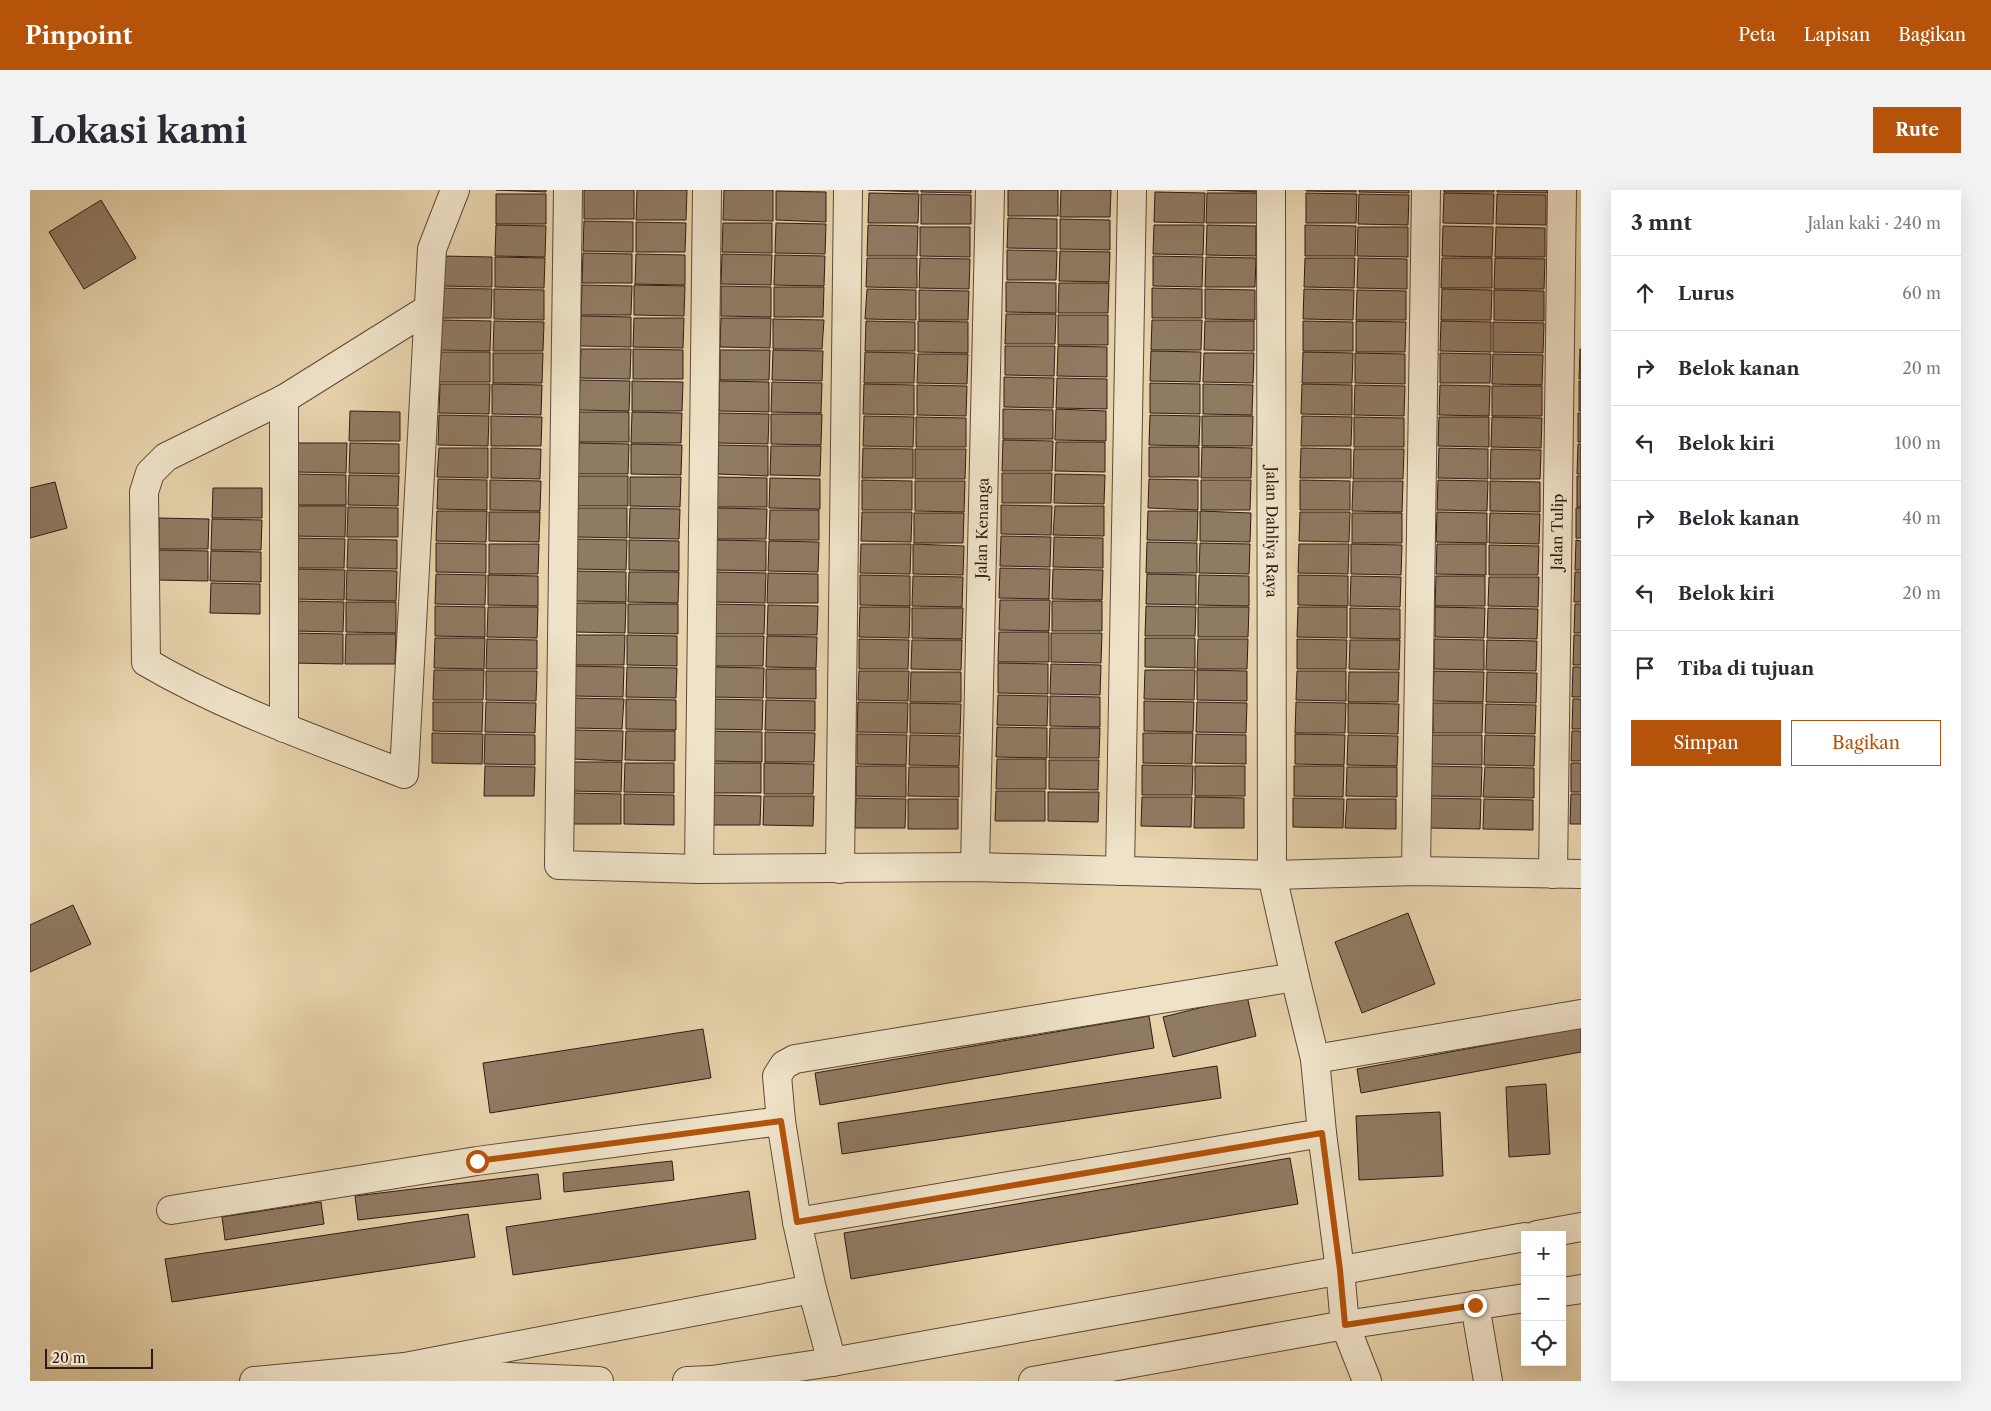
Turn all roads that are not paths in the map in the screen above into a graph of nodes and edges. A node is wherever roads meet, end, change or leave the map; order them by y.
1 (455, 190) edge
2 (568, 190) edge
3 (707, 190) edge
4 (848, 190) edge
5 (990, 190) edge
6 (1132, 190) edge
7 (1271, 190) edge
8 (1426, 190) edge
9 (1562, 190) edge
10 (428, 309) junction
11 (284, 399) junction
12 (284, 728) junction
13 (975, 867) junction
14 (699, 869) junction
15 (840, 869) junction
16 (1120, 871) junction
17 (1416, 871) junction
18 (1553, 874) junction
19 (1581, 874) edge
20 (1272, 875) junction
21 (1295, 977) junction
22 (1581, 1014) edge
23 (1315, 1059) junction
24 (781, 1121) junction
25 (1322, 1133) junction
26 (171, 1210) dead end
27 (797, 1222) junction
28 (1581, 1227) edge
29 (1559, 1231) edge
30 (1521, 1238) edge
31 (1340, 1270) junction
32 (812, 1289) junction
33 (1581, 1289) edge
34 (1566, 1291) edge
35 (1521, 1299) edge
36 (1475, 1305) junction
37 (1345, 1325) junction
38 (832, 1362) junction
39 (403, 1374) edge
40 (254, 1381) edge
41 (599, 1381) edge
42 (704, 1381) edge
43 (1033, 1381) edge
44 (1367, 1381) edge
45 (1488, 1381) edge

1 - 10 street
2 - 14 street
3 - 14 street
4 - 15 street
5 - 13 street, Jalan Kenanga
6 - 16 street
7 - 20 street, Jalan Dahliya Raya
8 - 17 street
9 - 18 street, Jalan Tulip
10 - 11 street
10 - 12 street
11 - 12 street
11 - 12 street
13 - 15 street
13 - 16 street
14 - 15 street
16 - 20 street
17 - 18 street
17 - 20 street
18 - 19 street
20 - 21 street, Jalan Dahliya Raya
21 - 23 street, Jalan Dahliya Raya
21 - 24 street
22 - 23 street
23 - 25 street, Jalan Dahliya Raya
24 - 26 street
24 - 27 street
25 - 27 street
25 - 31 street, Jalan Dahliya Raya
27 - 32 street
28 - 29 street
30 - 31 street
31 - 37 street, Jalan Dahliya Raya
31 - 38 street
32 - 38 street
32 - 39 street
33 - 34 street
35 - 36 street
36 - 37 street
36 - 45 street
37 - 43 street
37 - 44 street, Jalan Dahliya Raya
38 - 42 street
39 - 40 street
39 - 41 street

